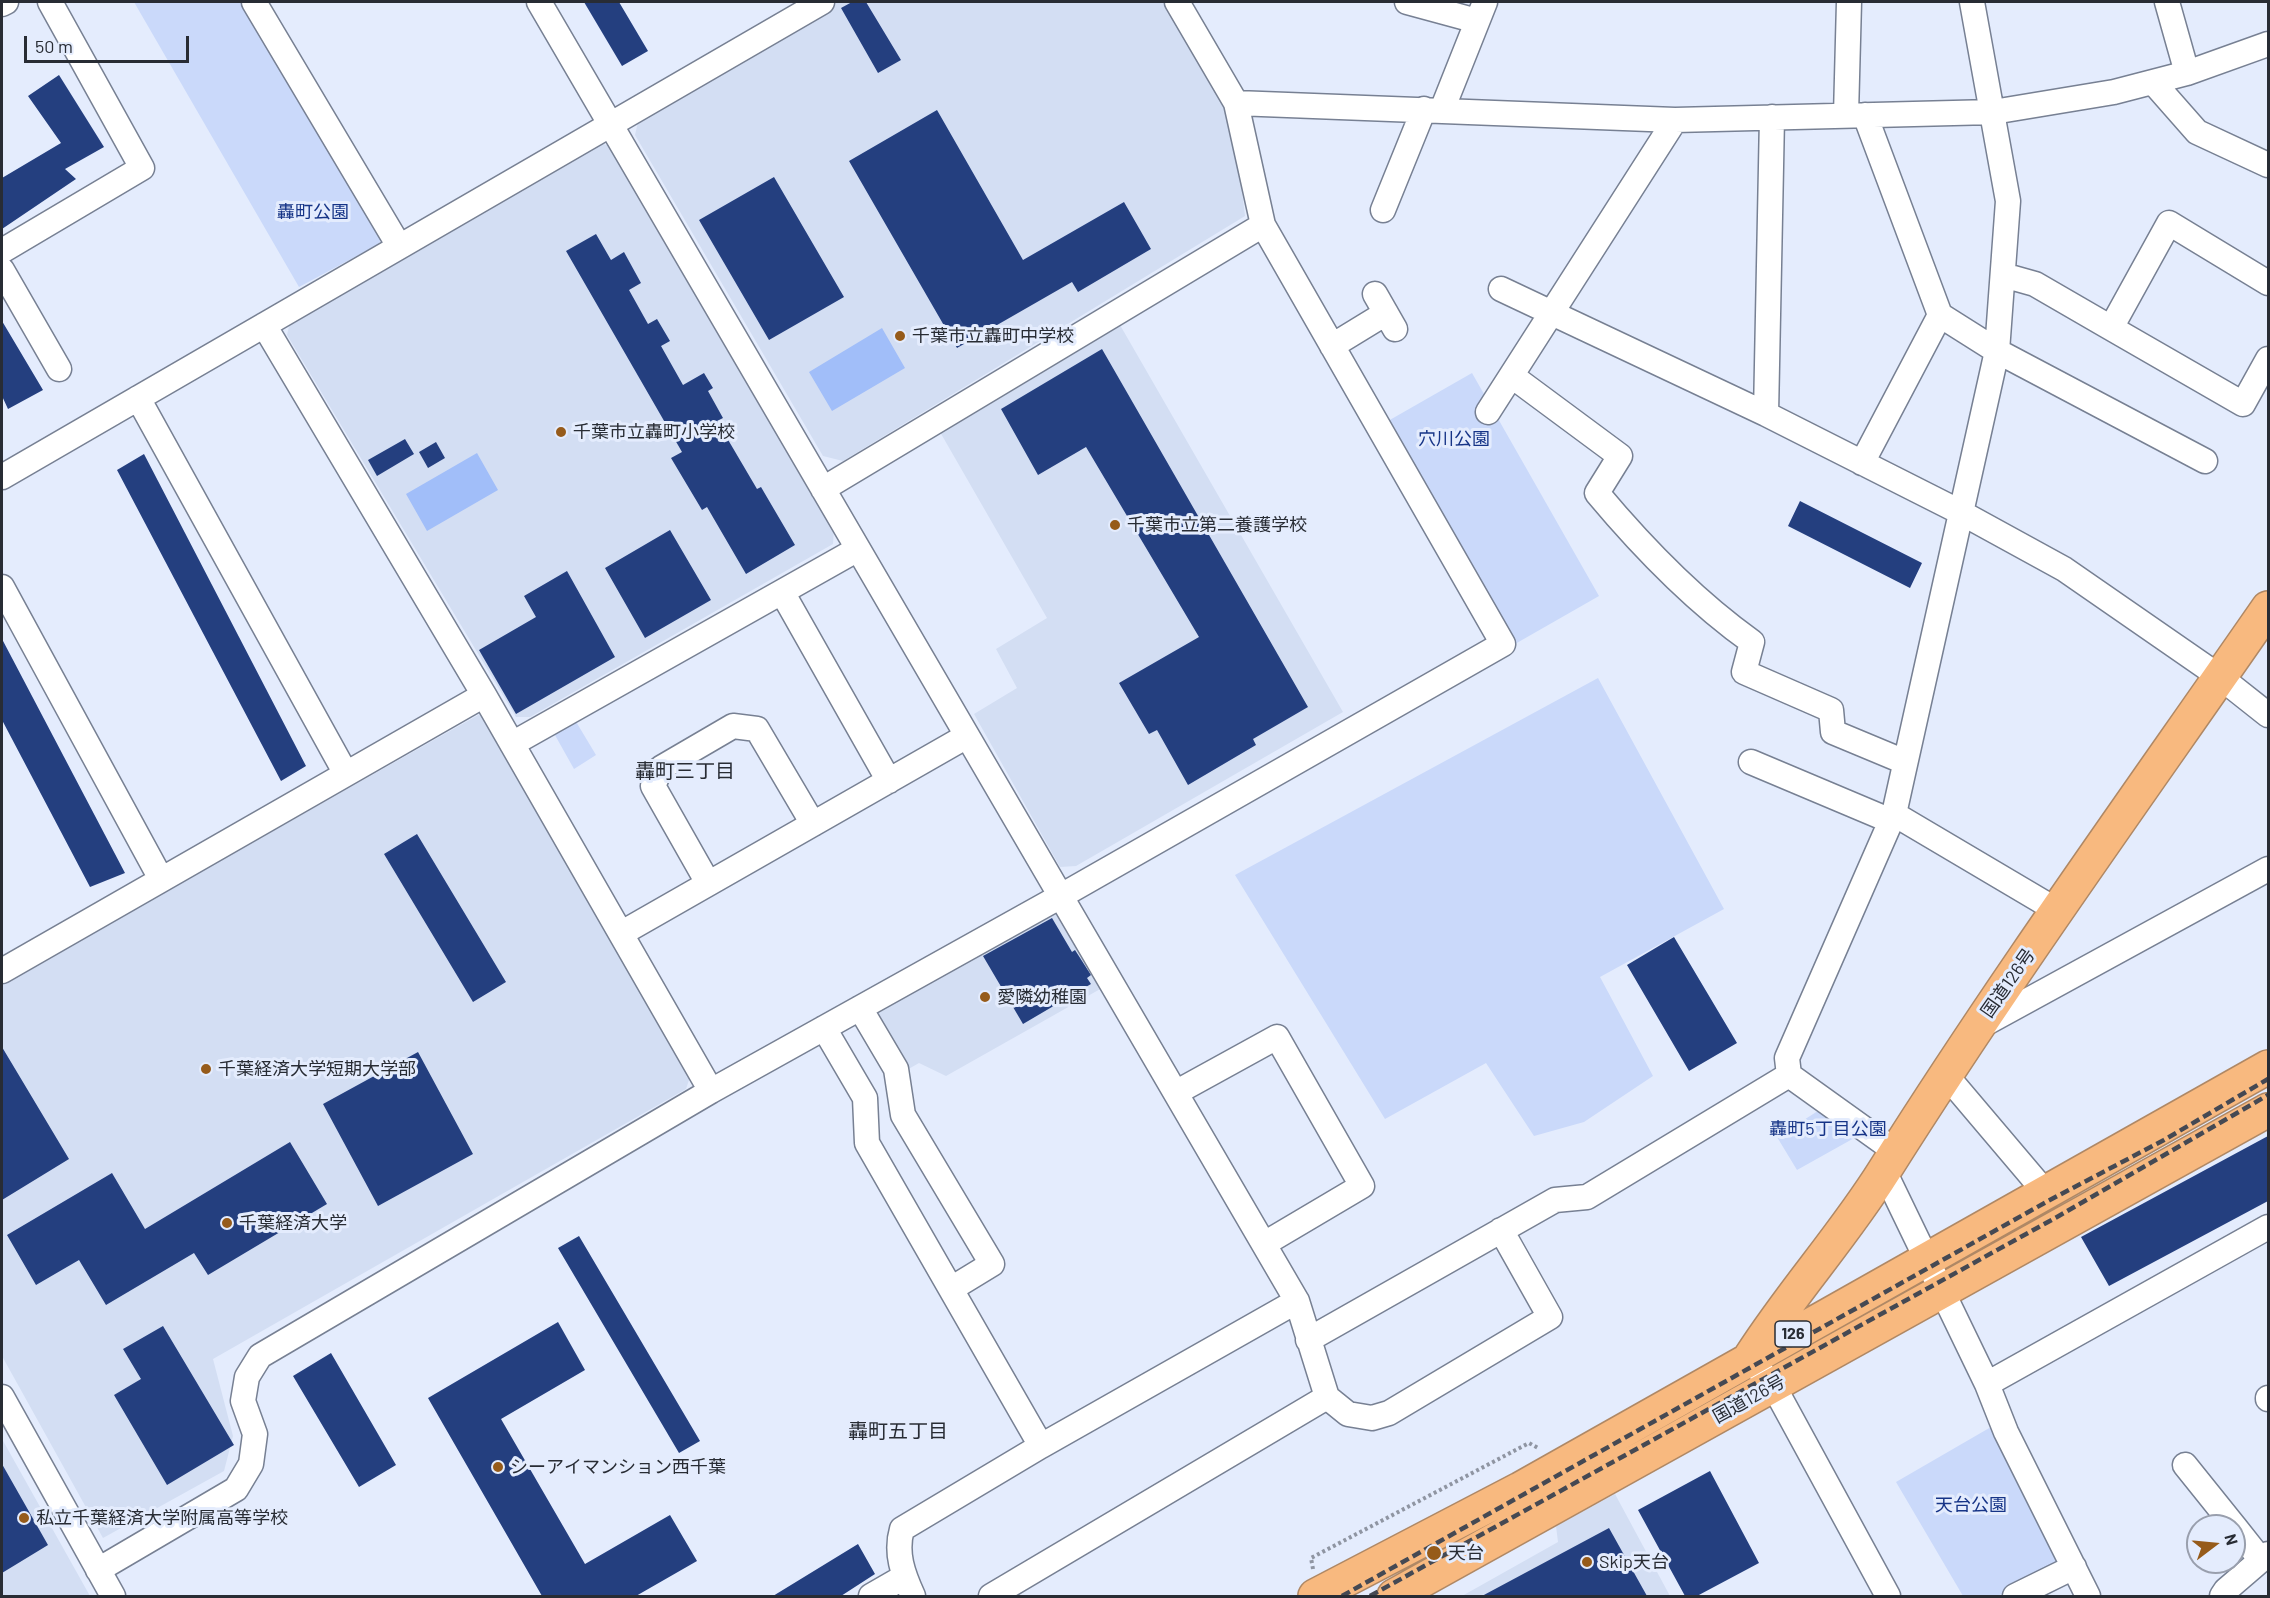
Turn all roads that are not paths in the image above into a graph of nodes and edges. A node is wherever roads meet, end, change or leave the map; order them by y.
1 (6, 2) edge
2 (50, 2) edge
3 (254, 2) edge
4 (539, 2) edge
5 (822, 2) edge
6 (1177, 2) edge
7 (1407, 2) edge
8 (1850, 2) edge
9 (1972, 2) edge
10 (2167, 2) edge
11 (2, 4) edge
12 (1481, 11) edge
13 (2268, 44) edge
14 (2187, 73) junction
15 (2153, 82) junction
16 (1236, 104) junction
17 (1433, 109) junction
18 (1993, 112) junction
19 (1855, 115) junction
20 (1772, 117) junction
21 (1675, 120) junction
22 (611, 124) junction
23 (2268, 165) edge
24 (1383, 210) dead end
25 (1263, 225) junction
26 (399, 246) junction
27 (2, 251) edge
28 (2, 270) edge
29 (2003, 275) junction
30 (2268, 283) edge
31 (1501, 289) dead end
32 (1385, 312) dead end
33 (1552, 312) junction
34 (1940, 315) junction
35 (264, 325) junction
36 (2111, 328) junction
37 (1332, 346) junction
38 (1997, 351) junction
39 (2268, 359) edge
40 (59, 369) dead end
41 (1512, 376) junction
42 (138, 398) junction
43 (1488, 412) dead end
44 (1766, 414) junction
45 (2205, 460) dead end
46 (1862, 463) junction
47 (2, 477) edge
48 (823, 489) junction
49 (1960, 512) junction
50 (858, 549) junction
51 (2, 587) edge
52 (782, 592) junction
53 (2268, 608) edge
54 (2220, 677) junction
55 (484, 695) junction
56 (2268, 715) edge
57 (967, 736) junction
58 (512, 744) junction
59 (1751, 762) dead end
60 (1905, 762) junction
61 (346, 774) junction
62 (889, 781) junction
63 (1892, 817) junction
64 (813, 824) junction
65 (2268, 869) edge
66 (161, 879) junction
67 (708, 883) junction
68 (1061, 896) junction
69 (2058, 911) junction
70 (622, 933) junction
71 (2, 971) edge
72 (860, 1008) junction
73 (824, 1028) junction
74 (1977, 1029) junction
75 (2268, 1067) edge
76 (1945, 1074) junction
77 (1789, 1075) junction
78 (711, 1090) junction
79 (1177, 1092) junction
80 (2268, 1110) edge
81 (1889, 1161) junction
82 (2044, 1192) junction
83 (2268, 1227) edge
84 (1501, 1230) junction
85 (1264, 1245) junction
86 (1928, 1261) junction
87 (951, 1289) junction
88 (1942, 1291) junction
89 (1297, 1301) junction
90 (1308, 1340) junction
91 (1749, 1359) junction
92 (1987, 1384) junction
93 (1773, 1385) junction
94 (2, 1397) edge
95 (1327, 1397) junction
96 (1701, 1425) junction
97 (1041, 1446) junction
98 (2185, 1465) dead end
99 (2224, 1514) edge
100 (2246, 1538) edge
101 (2265, 1557) edge
102 (2074, 1567) junction
103 (98, 1570) junction
104 (908, 1587) edge
105 (113, 1596) edge
106 (871, 1596) edge
107 (991, 1596) edge
108 (1315, 1596) edge
109 (1394, 1596) edge
110 (1888, 1596) edge
111 (2015, 1596) edge
112 (2088, 1596) edge
113 (2222, 1596) edge

1 - 11 street
2 - 27 street
3 - 26 street
4 - 22 street
5 - 22 street
6 - 16 street
7 - 12 street
8 - 19 street
9 - 18 street
10 - 14 street
12 - 17 street
13 - 14 street
14 - 15 street
15 - 18 street
15 - 23 street
16 - 17 street
16 - 25 street
17 - 21 street
17 - 24 street
18 - 19 street
18 - 29 street
19 - 20 street
19 - 34 street
20 - 21 street
20 - 44 street
21 - 33 street
22 - 26 street
22 - 48 street
25 - 37 street
25 - 48 street
26 - 35 street
28 - 40 street
29 - 36 street
29 - 38 street
30 - 36 street
31 - 33 street
32 - 37 street
33 - 41 street
33 - 44 street
34 - 38 street
34 - 46 street
35 - 42 street
35 - 55 street
36 - 39 street
37 - 68 street
38 - 45 street
38 - 49 street
41 - 43 street
41 - 60 street
42 - 47 street
42 - 61 street
44 - 46 street
46 - 49 street
48 - 50 street
49 - 54 street
49 - 60 street
50 - 52 street
50 - 57 street
51 - 66 street
52 - 58 street
52 - 62 street
53 - 54 highway, 国道126号 / 126
54 - 56 street
54 - 69 highway, 国道126号 / 126
55 - 58 street
55 - 61 street
57 - 62 street
57 - 68 street
58 - 70 street
59 - 63 street
60 - 63 street
61 - 66 street
62 - 64 street
63 - 69 street
63 - 77 street
64 - 67 street
64 - 67 street
65 - 74 street
66 - 71 street
67 - 70 street
68 - 72 street
68 - 79 street
69 - 74 highway, 国道126号 / 126
70 - 78 street
72 - 73 street
72 - 87 street
73 - 78 street
73 - 87 street
74 - 76 highway, 国道126号 / 126
75 - 82 highway, 国道126号 / 126
76 - 81 highway, 国道126号 / 126
76 - 82 street
77 - 81 street
77 - 84 street
78 - 103 street
79 - 85 street
79 - 85 street
80 - 88 highway, 国道126号 / 126
81 - 86 street
81 - 91 highway, 国道126号 / 126
82 - 86 highway, 国道126号 / 126
83 - 92 street
84 - 90 street
84 - 95 street
85 - 89 street
86 - 88 street
86 - 91 highway, 国道126号 / 126
87 - 97 street
88 - 92 street
88 - 93 highway, 国道126号 / 126
89 - 90 street
89 - 97 street
90 - 95 street
91 - 93 street
91 - 96 highway, 国道126号 / 126
91 - 108 highway, 国道126号 / 126
92 - 102 street
93 - 96 highway, 国道126号 / 126
93 - 110 street
94 - 103 street
95 - 107 street
96 - 109 highway, 国道126号 / 126
97 - 104 street
98 - 99 street
100 - 101 street
101 - 113 street
102 - 111 street
102 - 112 street
103 - 105 street
104 - 106 street

